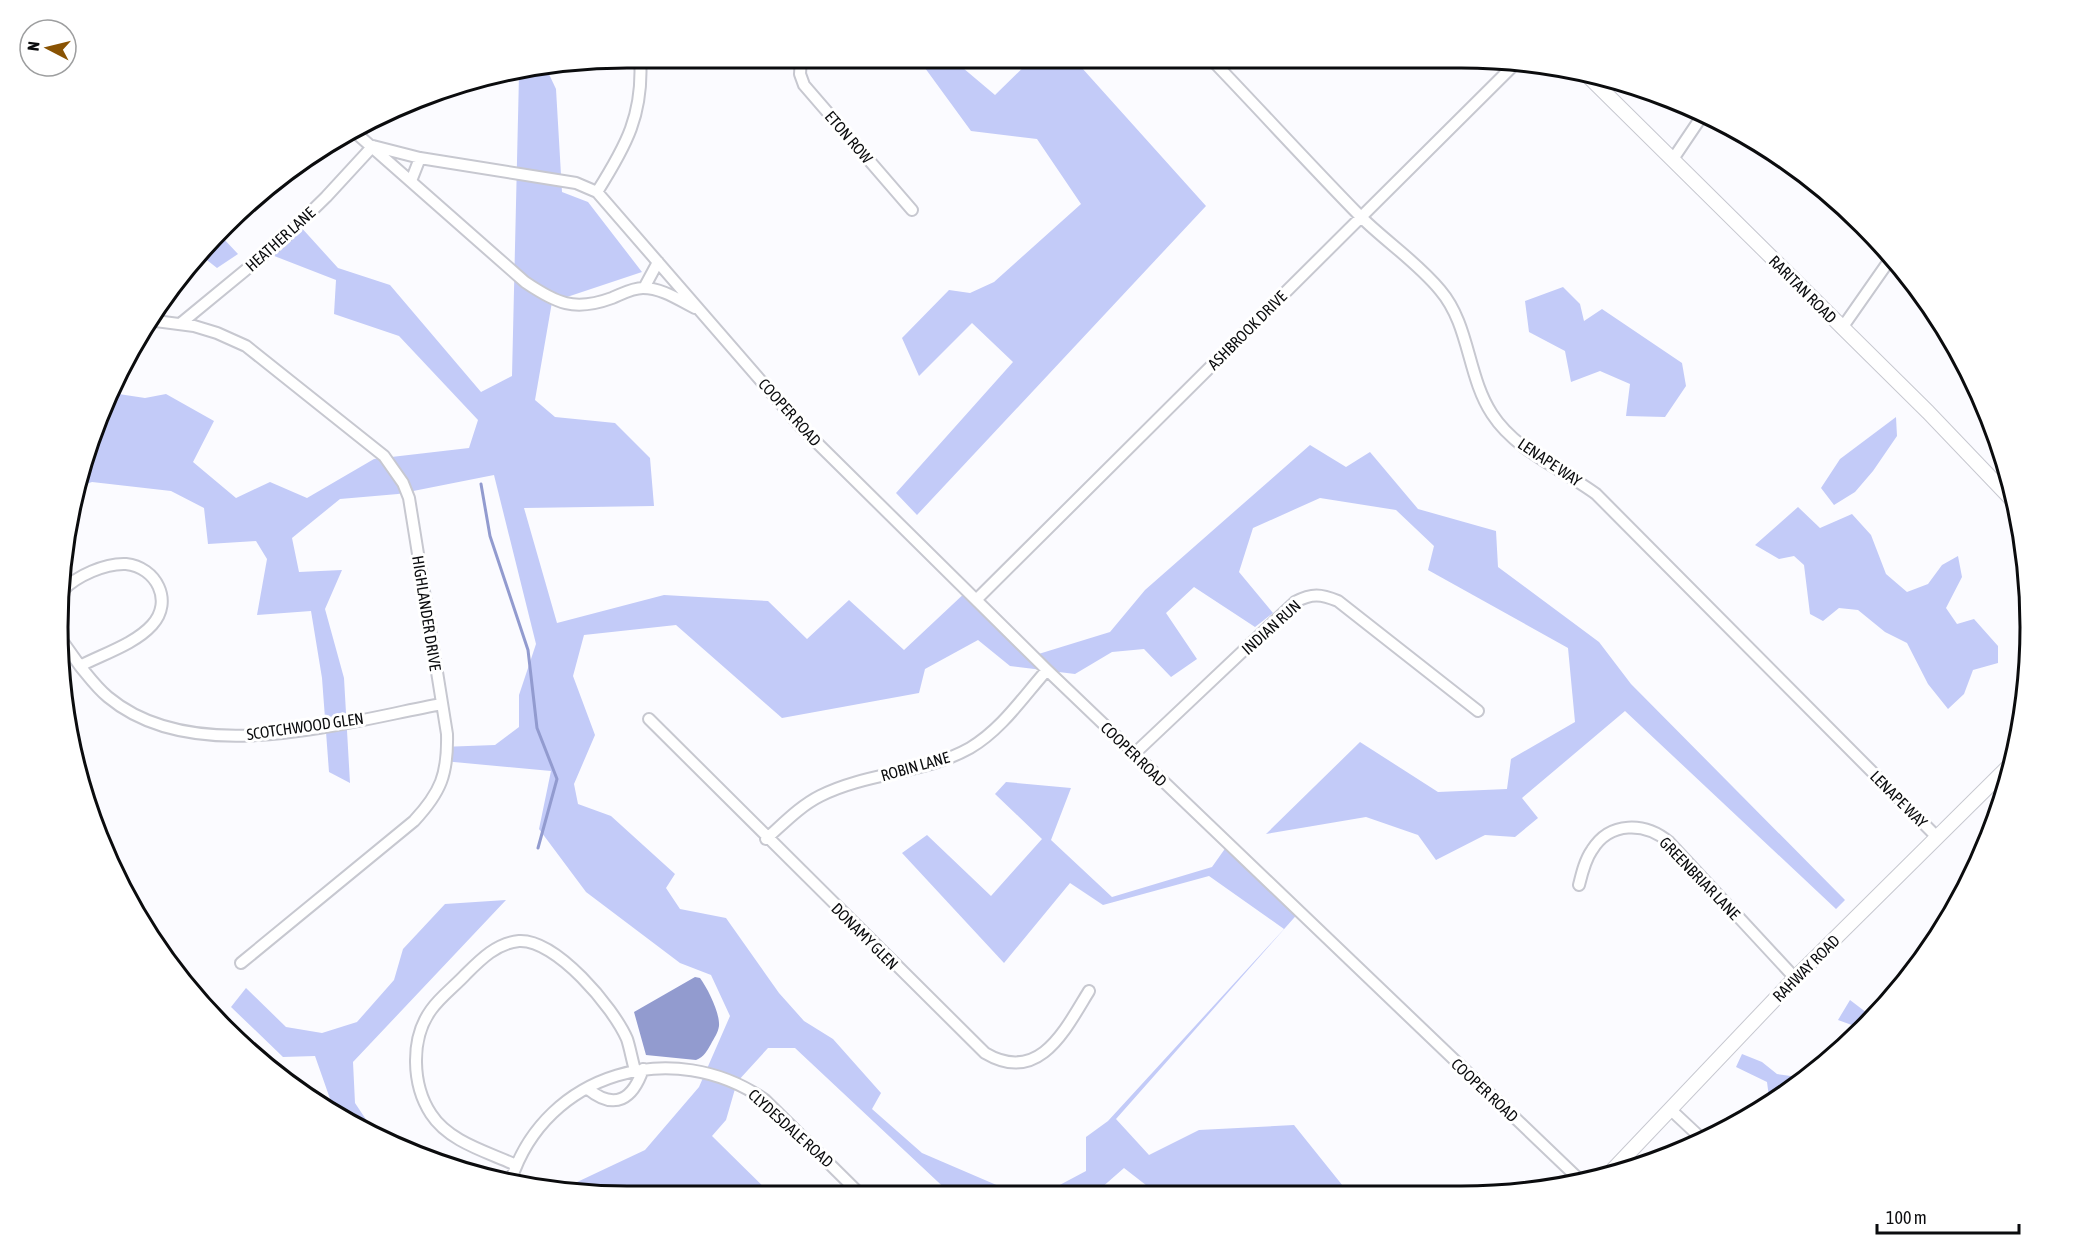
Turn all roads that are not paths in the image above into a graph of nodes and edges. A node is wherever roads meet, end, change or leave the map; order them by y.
1 (640, 68) edge
2 (800, 68) edge
3 (1219, 68) edge
4 (1509, 70) edge
5 (1597, 85) edge
6 (1699, 121) edge
7 (359, 136) edge
8 (373, 146) junction
9 (420, 158) junction
10 (1673, 159) junction
11 (411, 181) junction
12 (597, 192) junction
13 (912, 210) dead end
14 (1361, 217) junction
15 (658, 262) junction
16 (1886, 265) edge
17 (644, 288) junction
18 (702, 312) junction
19 (159, 321) edge
20 (180, 324) junction
21 (1842, 328) junction
22 (2002, 489) edge
23 (69, 585) edge
24 (976, 599) junction
25 (69, 650) edge
26 (80, 666) junction
27 (1047, 670) junction
28 (442, 704) junction
29 (1478, 711) dead end
30 (649, 719) dead end
31 (1134, 754) junction
32 (1999, 775) edge
33 (1936, 836) junction
34 (766, 838) junction
35 (1579, 885) dead end
36 (241, 963) dead end
37 (1795, 978) junction
38 (1089, 992) dead end
39 (639, 1070) junction
40 (588, 1089) junction
41 (1670, 1108) junction
42 (1697, 1134) edge
43 (1619, 1163) edge
44 (516, 1165) junction
45 (513, 1175) edge
46 (1574, 1175) edge
47 (852, 1186) edge

1 - 12 street
2 - 13 street, ETON ROW
3 - 14 street, LENAPE WAY
4 - 14 street, ASHBROOK DRIVE
5 - 10 street, RARITAN ROAD
6 - 10 street
7 - 8 street, COOPER ROAD
8 - 9 street, COOPER ROAD
8 - 11 street, COOPER ROAD
8 - 20 street, HEATHER LANE
9 - 11 street
9 - 12 street, COOPER ROAD
10 - 21 street, RARITAN ROAD
11 - 17 street, COOPER ROAD
12 - 15 street, COOPER ROAD
14 - 24 street, ASHBROOK DRIVE
14 - 33 street, LENAPE WAY
15 - 17 street
15 - 18 street, COOPER ROAD
16 - 21 street
17 - 18 street, COOPER ROAD
18 - 24 street, COOPER ROAD
19 - 20 street, HIGHLANDER DRIVE
20 - 28 street, HIGHLANDER DRIVE
21 - 22 street, RARITAN ROAD
23 - 26 street
24 - 27 street, COOPER ROAD
25 - 26 street, SCOTCHWOOD GLEN
26 - 28 street, SCOTCHWOOD GLEN
27 - 31 street, COOPER ROAD
27 - 34 street, ROBIN LANE
28 - 36 street, HIGHLANDER DRIVE
29 - 31 street, INDIAN RUN
30 - 34 street, DONAMY GLEN
31 - 46 street, COOPER ROAD
32 - 33 street, RAHWAY ROAD
33 - 37 street, RAHWAY ROAD
34 - 38 street, DONAMY GLEN
35 - 37 street, GREENBRIAR LANE
37 - 41 street, RAHWAY ROAD
39 - 40 street, CLYDESDALE ROAD
39 - 40 street
39 - 44 street
39 - 47 street, CLYDESDALE ROAD
40 - 44 street, CLYDESDALE ROAD
41 - 42 street
41 - 43 street, RAHWAY ROAD
44 - 45 street, CLYDESDALE ROAD

